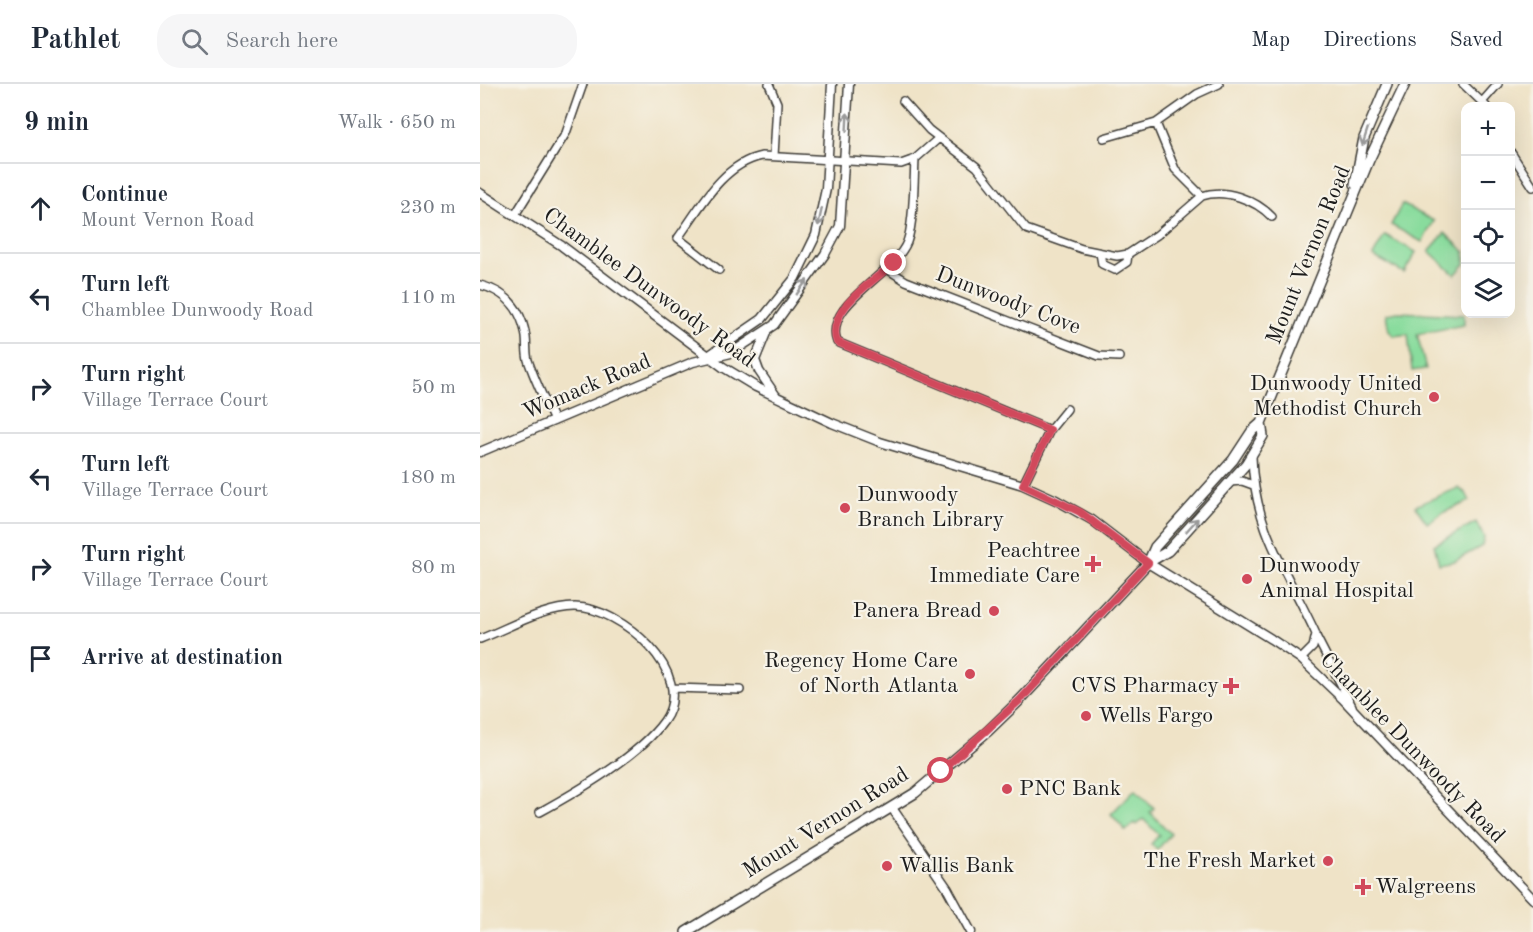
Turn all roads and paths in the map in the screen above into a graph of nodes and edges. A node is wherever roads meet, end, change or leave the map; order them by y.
1 (583, 84) edge
2 (769, 84) edge
3 (832, 84) edge
4 (849, 84) edge
5 (1219, 84) edge
6 (1387, 84) edge
7 (1405, 84) edge
8 (1463, 84) edge
9 (1498, 84) edge
10 (903, 101) dead end
11 (1482, 102) edge
12 (1485, 102) edge
13 (1156, 123) junction
14 (939, 138) junction
15 (1104, 138) dead end
16 (774, 156) junction
17 (1514, 156) edge
18 (915, 159) junction
19 (827, 160) junction
20 (845, 160) junction
21 (1533, 187) edge
22 (1355, 192) junction
23 (480, 193) edge
24 (1202, 196) junction
25 (515, 215) junction
26 (1272, 217) dead end
27 (1100, 253) junction
28 (1128, 254) junction
29 (887, 269) junction
30 (719, 270) dead end
31 (480, 285) edge
32 (766, 333) junction
33 (708, 356) junction
34 (1119, 357) dead end
35 (777, 397) junction
36 (1067, 409) dead end
37 (554, 421) junction
38 (1261, 423) junction
39 (1050, 430) junction
40 (480, 452) edge
41 (1252, 457) junction
42 (1230, 482) junction
43 (1023, 485) junction
44 (1253, 485) junction
45 (1148, 563) junction
46 (1316, 634) junction
47 (480, 639) edge
48 (1300, 659) junction
49 (672, 688) junction
50 (740, 690) dead end
51 (1355, 711) junction
52 (892, 808) junction
53 (540, 812) dead end
54 (1533, 899) edge
55 (686, 932) edge
56 (971, 932) edge

1 - 25 street
2 - 16 street
3 - 19 street
20 -> 4 street
5 - 13 street
6 -> 22 main road
7 - 22 main road, Mount Vernon Road
8 - 11 street
9 - 12 street
10 - 14 street
13 - 15 street
13 - 24 street
14 - 18 street
14 - 27 street
16 - 19 street
16 - 30 street
17 - 21 street
18 - 20 street
18 - 29 street
19 - 20 street
19 -> 33 street
32 -> 20 street
22 - 38 main road, Mount Vernon Road
23 - 25 street, Chamblee Dunwoody Road
24 - 26 street
24 - 28 street
25 - 33 street, Chamblee Dunwoody Road
27 - 28 street
27 - 28 street
29 - 34 street, Dunwoody Cove
29 - 39 street
31 - 37 street
32 - 33 street
32 - 35 street
33 - 35 street, Chamblee Dunwoody Road
33 - 37 street, Womack Road
35 - 43 street, Chamblee Dunwoody Road
36 - 39 street
37 - 40 street, Womack Road
38 - 41 main road
38 - 45 main road, Mount Vernon Road
39 - 43 street
41 - 42 main road
41 - 44 street
42 - 44 street
45 -> 42 main road
43 - 45 street, Chamblee Dunwoody Road
44 - 46 street
45 - 48 street, Chamblee Dunwoody Road
45 - 52 main road, Mount Vernon Road
46 - 48 street
46 - 51 street
47 - 49 street
48 - 51 street, Chamblee Dunwoody Road
49 - 50 street
49 - 53 street
51 - 54 street, Chamblee Dunwoody Road
52 - 55 main road, Mount Vernon Road
52 - 56 street

